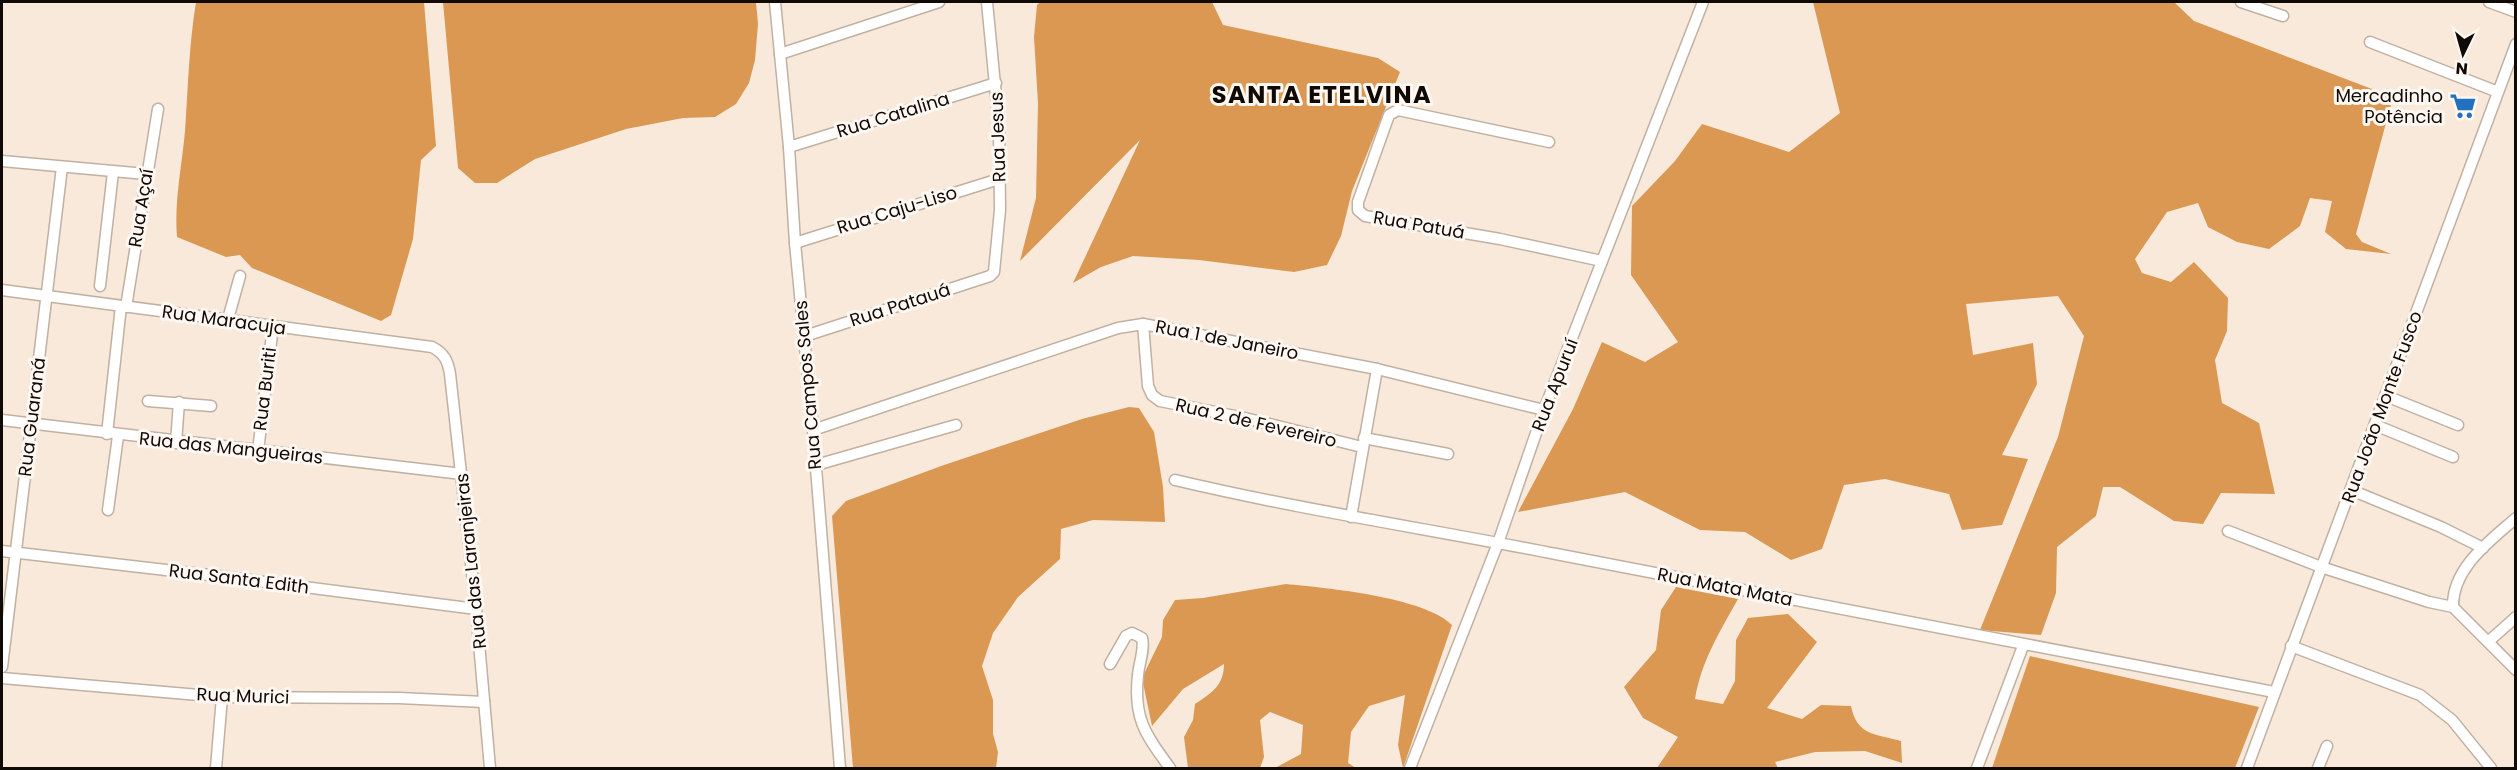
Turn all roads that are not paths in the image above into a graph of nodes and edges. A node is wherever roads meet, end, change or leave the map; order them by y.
1 (776, 2) edge
2 (939, 2) edge
3 (987, 2) edge
4 (1703, 2) edge
5 (2241, 2) edge
6 (2489, 2) edge
7 (2254, 4) edge
8 (2516, 12) edge
9 (2283, 16) dead end
10 (2370, 42) dead end
11 (2516, 44) edge
12 (780, 54) junction
13 (996, 83) junction
14 (2498, 92) junction
15 (158, 109) dead end
16 (1549, 142) dead end
17 (789, 147) junction
18 (2, 161) edge
19 (62, 167) junction
20 (113, 172) junction
21 (146, 174) junction
22 (999, 179) junction
23 (795, 243) junction
24 (1602, 261) junction
25 (994, 272) joint
26 (240, 276) dead end
27 (100, 286) dead end
28 (2, 290) edge
29 (46, 295) junction
30 (124, 307) junction
31 (228, 319) junction
32 (1143, 324) junction
33 (273, 326) junction
34 (805, 336) junction
35 (444, 356) joint
36 (1377, 369) junction
37 (2386, 396) junction
38 (148, 401) dead end
39 (179, 402) junction
40 (211, 406) dead end
41 (1544, 411) junction
42 (2, 420) edge
43 (32, 425) junction
44 (956, 425) dead end
45 (2375, 425) junction
46 (2458, 426) dead end
47 (813, 430) junction
48 (113, 435) junction
49 (177, 443) junction
50 (1363, 443) junction
51 (258, 451) junction
52 (1448, 454) dead end
53 (2453, 457) dead end
54 (816, 465) junction
55 (462, 474) junction
56 (1175, 480) dead end
57 (2351, 490) junction
58 (108, 510) dead end
59 (1351, 517) junction
60 (2516, 518) edge
61 (2228, 531) dead end
62 (1498, 543) junction
63 (2483, 548) junction
64 (2, 551) edge
65 (16, 553) junction
66 (2321, 567) junction
67 (2453, 606) junction
68 (476, 609) junction
69 (2516, 617) edge
70 (2489, 641) junction
71 (2023, 646) junction
72 (2291, 646) junction
73 (1110, 664) dead end
74 (2, 667) edge
75 (2516, 670) edge
76 (2, 678) edge
77 (2274, 692) junction
78 (222, 697) junction
79 (484, 702) junction
80 (2327, 746) dead end
81 (216, 768) edge
82 (490, 768) edge
83 (840, 768) edge
84 (1170, 768) edge
85 (1410, 768) edge
86 (1977, 768) edge
87 (2247, 768) edge
88 (2318, 768) edge
89 (2491, 768) edge

1 - 12 street, Rua Campos Sales
2 - 12 street
3 - 13 street, Rua Jesus
4 - 24 street, Rua Apuruí
5 - 7 street
6 - 8 street
7 - 9 street
10 - 14 street
11 - 14 street, Rua João Monte Fusco
12 - 17 street, Rua Campos Sales
13 - 17 street, Rua Catalina
13 - 22 street, Rua Jesus
14 - 37 street, Rua João Monte Fusco
15 - 21 street, Rua Açaí
16 - 24 street, Rua Patuá
17 - 23 street, Rua Campos Sales
18 - 19 street
19 - 20 street
19 - 29 street, Rua Guaraná
20 - 21 street
20 - 27 street
21 - 30 street, Rua Açaí
22 - 23 street, Rua Caju-Liso
22 - 25 street, Rua Jesus
23 - 34 street, Rua Campos Sales
24 - 41 street, Rua Apuruí
25 - 34 street, Rua Patauá
26 - 31 street
28 - 29 street, Rua Maracuja
29 - 30 street, Rua Maracuja
29 - 43 street, Rua Guaraná
30 - 31 street, Rua Maracuja
30 - 48 street, Rua Açaí
31 - 33 street, Rua Maracuja
32 - 36 street, Rua 1 de Janeiro
32 - 47 street, Rua 1 de Janeiro
32 - 50 street, Rua 2 de Fevereiro
33 - 35 street, Rua Maracuja
33 - 51 street, Rua Buriti
34 - 47 street, Rua Campos Sales
35 - 55 street, Rua das Laranjeiras
36 - 41 street, Rua 1 de Janeiro
36 - 50 street
37 - 45 street, Rua João Monte Fusco
37 - 46 street
38 - 39 street
39 - 40 street
39 - 49 street
41 - 62 street, Rua Apuruí
42 - 43 street, Rua das Mangueiras
43 - 48 street, Rua das Mangueiras
43 - 65 street, Rua Guaraná
44 - 54 street
45 - 53 street
45 - 57 street, Rua João Monte Fusco
47 - 54 street, Rua Campos Sales
48 - 49 street, Rua das Mangueiras
48 - 58 street, Rua Açaí
49 - 51 street, Rua das Mangueiras
50 - 52 street, Rua 2 de Fevereiro
50 - 59 street
51 - 55 street, Rua das Mangueiras
54 - 83 street, Rua Campos Sales
55 - 68 street, Rua das Laranjeiras
56 - 59 street, Rua Mata Mata
57 - 63 street
57 - 66 street, Rua João Monte Fusco
59 - 62 street, Rua Mata Mata
60 - 63 street
61 - 66 street
62 - 71 street, Rua Mata Mata
62 - 85 street, Rua Apuruí
63 - 67 street
64 - 65 street, Rua Santa Edith
65 - 68 street, Rua Santa Edith
65 - 74 street, Rua Guaraná
66 - 67 street
66 - 72 street, Rua João Monte Fusco
67 - 70 street
68 - 79 street, Rua das Laranjeiras
69 - 70 street
70 - 75 street
71 - 77 street, Rua Mata Mata
71 - 86 street
72 - 77 street, Rua João Monte Fusco
72 - 89 street
73 - 84 street
76 - 78 street, Rua Murici
77 - 87 street, Rua João Monte Fusco
78 - 79 street, Rua Murici
78 - 81 street
79 - 82 street, Rua das Laranjeiras
80 - 88 street

